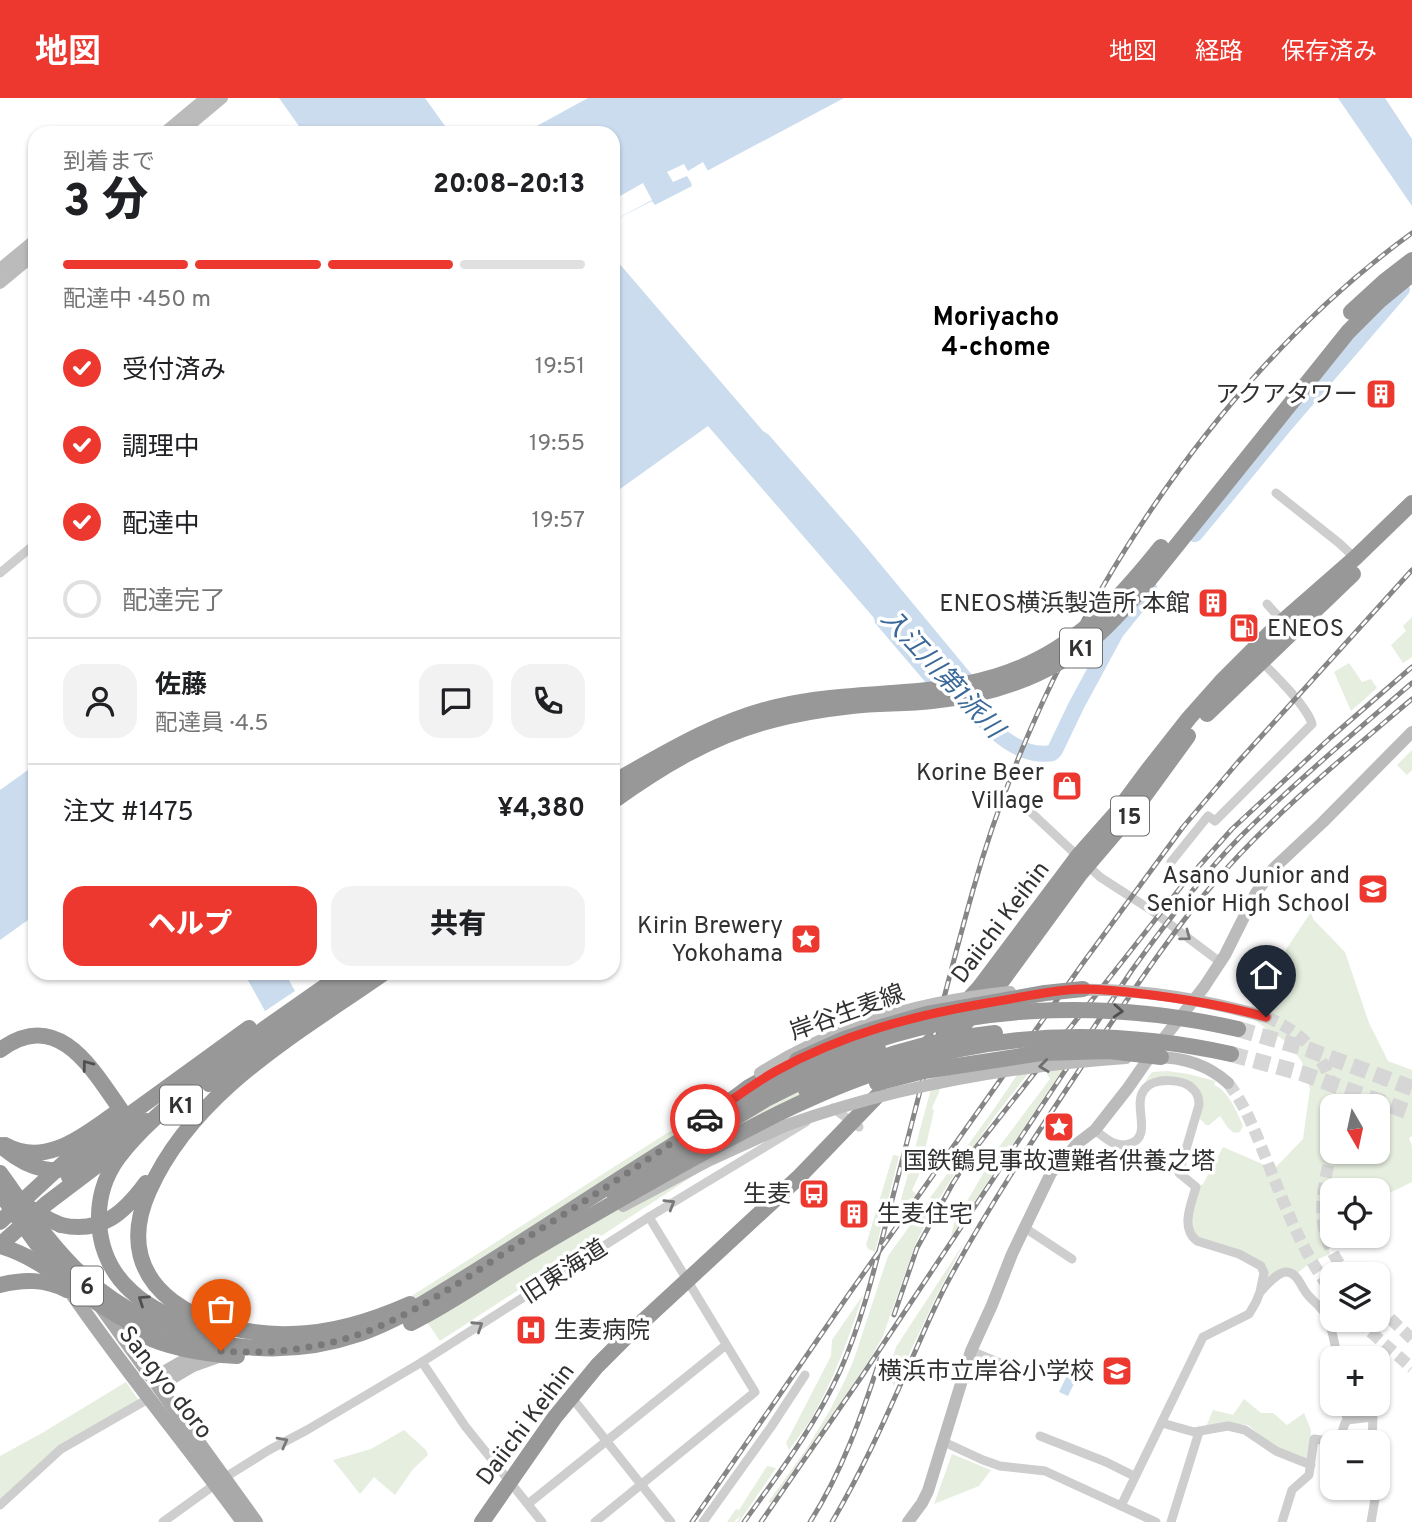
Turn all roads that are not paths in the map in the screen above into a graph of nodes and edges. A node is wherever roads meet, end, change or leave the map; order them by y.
1 (206, 98) edge
2 (222, 98) edge
3 (172, 126) edge
4 (188, 126) edge
5 (28, 246) edge
6 (28, 260) edge
7 (1412, 260) edge
8 (0, 270) edge
9 (1412, 274) edge
10 (1412, 281) edge
11 (0, 283) edge
12 (1348, 332) junction
13 (1276, 493) dead end
14 (1412, 503) edge
15 (1412, 516) edge
16 (28, 550) edge
17 (1355, 558) junction
18 (0, 573) edge
19 (1267, 604) dead end
20 (1287, 627) junction
21 (1261, 662) junction
22 (1412, 732) edge
23 (620, 780) edge
24 (620, 797) edge
25 (1021, 803) dead end
26 (1083, 861) junction
27 (1171, 862) dead end
28 (1220, 962) junction
29 (317, 980) edge
30 (334, 980) edge
31 (355, 980) edge
32 (357, 980) edge
33 (374, 980) edge
34 (1083, 989) junction
35 (1068, 1009) junction
36 (1266, 1017) tunnel mouth
37 (1238, 1029) tunnel mouth
38 (234, 1038) junction
39 (1, 1048) edge
40 (1231, 1054) tunnel mouth
41 (1161, 1057) joint
42 (221, 1062) junction
43 (1228, 1083) tunnel mouth
44 (128, 1120) joint
45 (856, 1123) junction
46 (1095, 1130) junction
47 (179, 1140) junction
48 (0, 1143) edge
49 (648, 1161) junction
50 (0, 1163) edge
51 (0, 1173) edge
52 (69, 1177) joint
53 (0, 1184) edge
54 (24, 1193) junction
55 (636, 1195) junction
56 (3, 1200) edge
57 (33, 1205) junction
58 (578, 1213) junction
59 (20, 1216) junction
60 (649, 1217) junction
61 (0, 1223) edge
62 (1025, 1228) junction
63 (531, 1236) junction
64 (0, 1246) edge
65 (1072, 1259) dead end
66 (690, 1284) junction
67 (0, 1285) edge
68 (1260, 1292) junction
69 (418, 1320) junction
70 (323, 1343) junction
71 (726, 1345) junction
72 (1336, 1346) edge
73 (971, 1352) junction
74 (254, 1356) junction
75 (422, 1362) junction
76 (1022, 1372) dead end
77 (170, 1374) junction
78 (805, 1375) dead end
79 (153, 1388) junction
80 (577, 1404) junction
81 (1347, 1416) edge
82 (1348, 1420) junction
83 (1162, 1423) junction
84 (1342, 1430) edge
85 (1372, 1430) edge
86 (1199, 1432) junction
87 (1040, 1436) dead end
88 (1320, 1439) edge
89 (607, 1441) junction
90 (944, 1442) junction
91 (1311, 1465) junction
92 (1135, 1476) junction
93 (220, 1481) junction
94 (641, 1484) junction
95 (513, 1485) junction
96 (1375, 1500) edge
97 (528, 1504) junction
98 (0, 1505) edge
99 (1121, 1506) junction
100 (601, 1520) edge
101 (163, 1522) edge
102 (243, 1522) edge
103 (256, 1522) edge
104 (482, 1522) edge
105 (492, 1522) edge
106 (542, 1522) edge
107 (671, 1522) edge
108 (703, 1522) edge
109 (908, 1522) edge
110 (1156, 1522) edge
111 (1171, 1522) edge
112 (1282, 1522) edge
113 (1371, 1522) edge

1 - 3 street
2 - 4 street
5 - 8 street
6 - 11 street
7 - 23 highway, K1, bridge
9 - 12 highway, K1, bridge
10 - 12 highway, bridge
12 - 24 highway, K1, bridge
13 - 17 street
14 - 17 highway, Daiichi Keihin / 15
15 - 20 highway, Daiichi Keihin / 15
16 - 18 street
17 - 20 highway, Daiichi Keihin / 15
19 - 20 street
20 - 21 highway, Daiichi Keihin / 15
20 - 26 highway, Daiichi Keihin / 15
21 - 26 highway, Daiichi Keihin / 15
21 - 27 street
22 - 28 street
25 - 26 street
26 -> 28 street
26 - 45 highway, Daiichi Keihin / 15
28 - 46 street
29 - 38 highway, K1, bridge
30 - 42 highway, bridge
31 - 52 highway, bridge
32 - 64 highway, K1, bridge
33 - 47 highway
34 - 36 street, 岸谷生麦線, bridge
34 - 49 highway, bridge
34 - 58 street, 岸谷生麦線, bridge
35 -> 37 highway, bridge
35 - 49 highway, bridge
35 - 58 highway, bridge
38 - 48 highway, bridge
38 - 61 highway, K1, bridge
44 -> 39 highway
40 - 55 highway, bridge
41 - 43 street, bridge
41 -> 55 highway, bridge
42 - 48 highway, bridge
69 -> 42 highway, bridge
44 - 54 main road
60 -> 45 street, 旧東海道
45 - 66 highway, Daiichi Keihin / 15
46 - 62 street
46 - 68 street
47 - 53 highway, bridge
47 - 63 highway, bridge
49 - 63 highway, bridge
50 - 54 street
51 - 70 highway, bridge
52 - 57 main road
54 - 56 main road
54 - 57 main road, Sangyo doro / 6
55 - 69 highway, bridge
55 - 77 street, 岸谷生麦線, bridge
56 - 59 street
56 - 74 highway, bridge
57 - 59 main road
57 - 79 main road, Sangyo doro / 6
58 - 77 street, 岸谷生麦線, bridge
59 - 61 main road
59 - 79 main road, Sangyo doro / 6
60 - 66 street
75 -> 60 street, 旧東海道
62 - 65 street
62 - 73 street
63 - 70 highway, bridge
64 - 70 highway, bridge
66 - 71 street
66 - 80 highway, Daiichi Keihin / 15
66 - 95 highway, Daiichi Keihin / 15
67 - 74 highway, bridge
68 - 72 street
68 - 83 street
69 - 74 highway
71 - 89 street
71 - 94 street
73 - 76 street
73 - 90 street
93 -> 75 street, 旧東海道
75 - 95 street
77 - 79 street, 岸谷生麦線
78 - 108 street
79 - 93 main road, Sangyo doro / 6
79 - 93 main road, Sangyo doro / 6
79 - 98 street
80 - 89 street
80 - 95 highway, Daiichi Keihin / 15
81 - 82 street
82 - 84 street
82 - 85 street
83 - 86 street
83 - 92 street
86 - 91 street
86 - 111 street
87 - 92 street
88 - 91 street
89 - 94 street
89 - 97 street
90 - 99 street
90 - 109 street
91 - 112 street
92 - 99 street
93 - 101 street, 旧東海道
93 - 102 main road, Sangyo doro / 6
93 - 103 main road, Sangyo doro / 6
94 - 100 street
94 - 107 street
95 - 97 street
95 - 104 highway, Daiichi Keihin / 15
95 - 105 highway, Daiichi Keihin / 15
96 - 113 street
97 - 106 street
99 - 110 street

